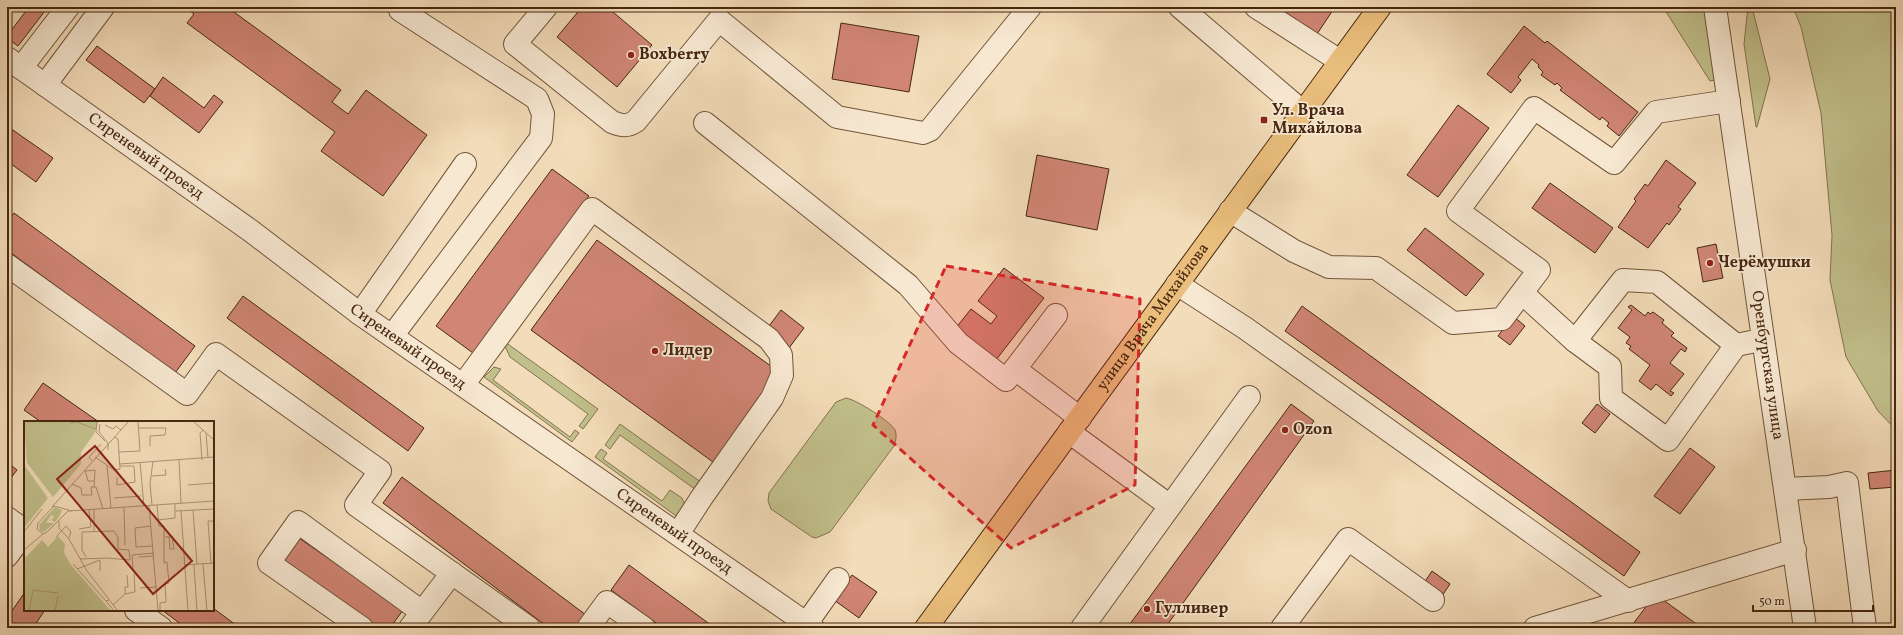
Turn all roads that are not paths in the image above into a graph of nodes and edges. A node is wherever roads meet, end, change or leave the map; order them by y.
1 (68, 7) edge
2 (103, 7) edge
3 (546, 7) edge
4 (1030, 7) edge
5 (1180, 7) edge
6 (1256, 7) edge
7 (1380, 7) edge
8 (1715, 7) edge
9 (400, 10) dead end
10 (1340, 62) junction
11 (14, 63) edge
12 (45, 85) junction
13 (1729, 101) junction
14 (1303, 112) junction
15 (705, 123) dead end
16 (465, 164) dead end
17 (1230, 211) junction
18 (7, 265) edge
19 (1177, 284) junction
20 (1522, 293) junction
21 (360, 314) junction
22 (1056, 315) dead end
23 (392, 336) junction
24 (1575, 341) junction
25 (1763, 341) junction
26 (1736, 345) junction
27 (1015, 369) junction
28 (463, 386) junction
29 (1249, 397) dead end
30 (1074, 425) junction
31 (1785, 489) junction
32 (1170, 506) junction
33 (7, 518) edge
34 (24, 530) edge
35 (24, 532) edge
36 (678, 534) junction
37 (1795, 550) junction
38 (7, 556) edge
39 (452, 573) junction
40 (838, 578) dead end
41 (1433, 600) dead end
42 (1628, 601) junction
43 (137, 611) edge
44 (416, 620) edge
45 (810, 626) edge
46 (930, 626) edge
47 (161, 628) edge
48 (362, 628) edge
49 (529, 628) edge
50 (588, 628) edge
51 (644, 628) edge
52 (1082, 628) edge
53 (1282, 628) edge
54 (1534, 628) edge
55 (1805, 628) edge
56 (1865, 628) edge

1 - 11 street
2 - 12 street
3 - 4 street
5 - 14 street
6 - 10 street
7 - 10 main road, улица Врача Михайлова
8 - 13 street, Оренбургская улица
9 - 23 street
10 - 14 main road, улица Врача Михайлова
11 - 12 street, Сиреневый проезд
12 - 21 street, Сиреневый проезд
13 - 20 street
13 - 25 street, Оренбургская улица
14 - 17 main road, улица Врача Михайлова
15 - 27 street
16 - 21 street
17 - 19 main road, улица Врача Михайлова
17 - 20 street
18 - 39 street
19 - 30 main road, улица Врача Михайлова
19 - 42 street
20 - 24 street
21 - 23 street, Сиреневый проезд
22 - 27 street
23 - 28 street, Сиреневый проезд
24 - 26 street
24 - 26 street
25 - 26 street
25 - 31 street, Оренбургская улица
27 - 30 street
28 - 36 street, Сиреневый проезд
28 - 36 street
29 - 32 street
30 - 32 street
30 - 46 main road, улица Врача Михайлова
31 - 37 street, Оренбургская улица
31 - 56 street
32 - 52 street
33 - 34 street
35 - 38 street
36 - 45 street, Сиреневый проезд
37 - 42 street
37 - 55 street, Оренбургская улица
39 - 44 street
39 - 49 street
40 - 45 street
41 - 53 street
42 - 54 street
43 - 47 street
44 - 48 street
50 - 51 street

